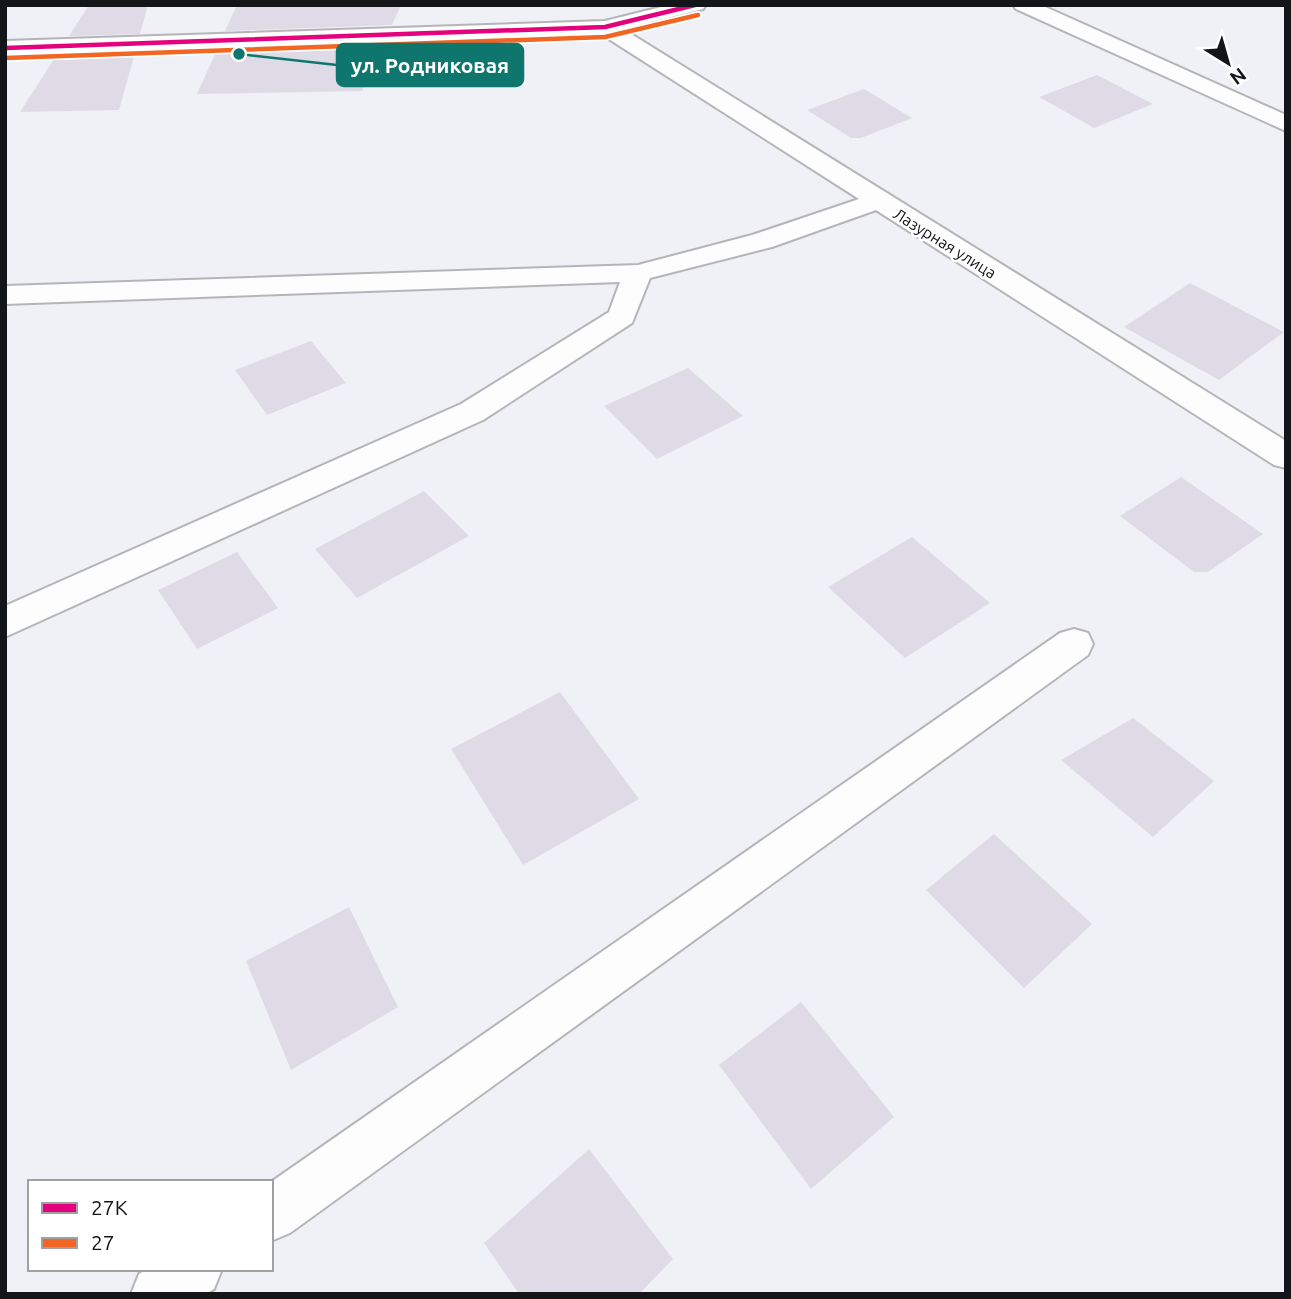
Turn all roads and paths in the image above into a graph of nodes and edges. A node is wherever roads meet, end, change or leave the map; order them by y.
1 (696, 5) edge
2 (1023, 5) edge
3 (605, 27) junction
4 (5, 48) edge
5 (1286, 124) edge
6 (878, 201) junction
7 (638, 273) junction
8 (5, 295) edge
9 (1286, 457) edge
10 (5, 622) edge
11 (1074, 644) dead end
12 (273, 1213) edge
13 (191, 1271) edge
14 (159, 1294) edge

1 - 3 street
2 - 5 street
3 - 4 street
3 - 6 street, Лазурная улица
6 - 7 street
6 - 9 street, Лазурная улица
7 - 8 street
7 - 10 street
11 - 12 street
13 - 14 street

